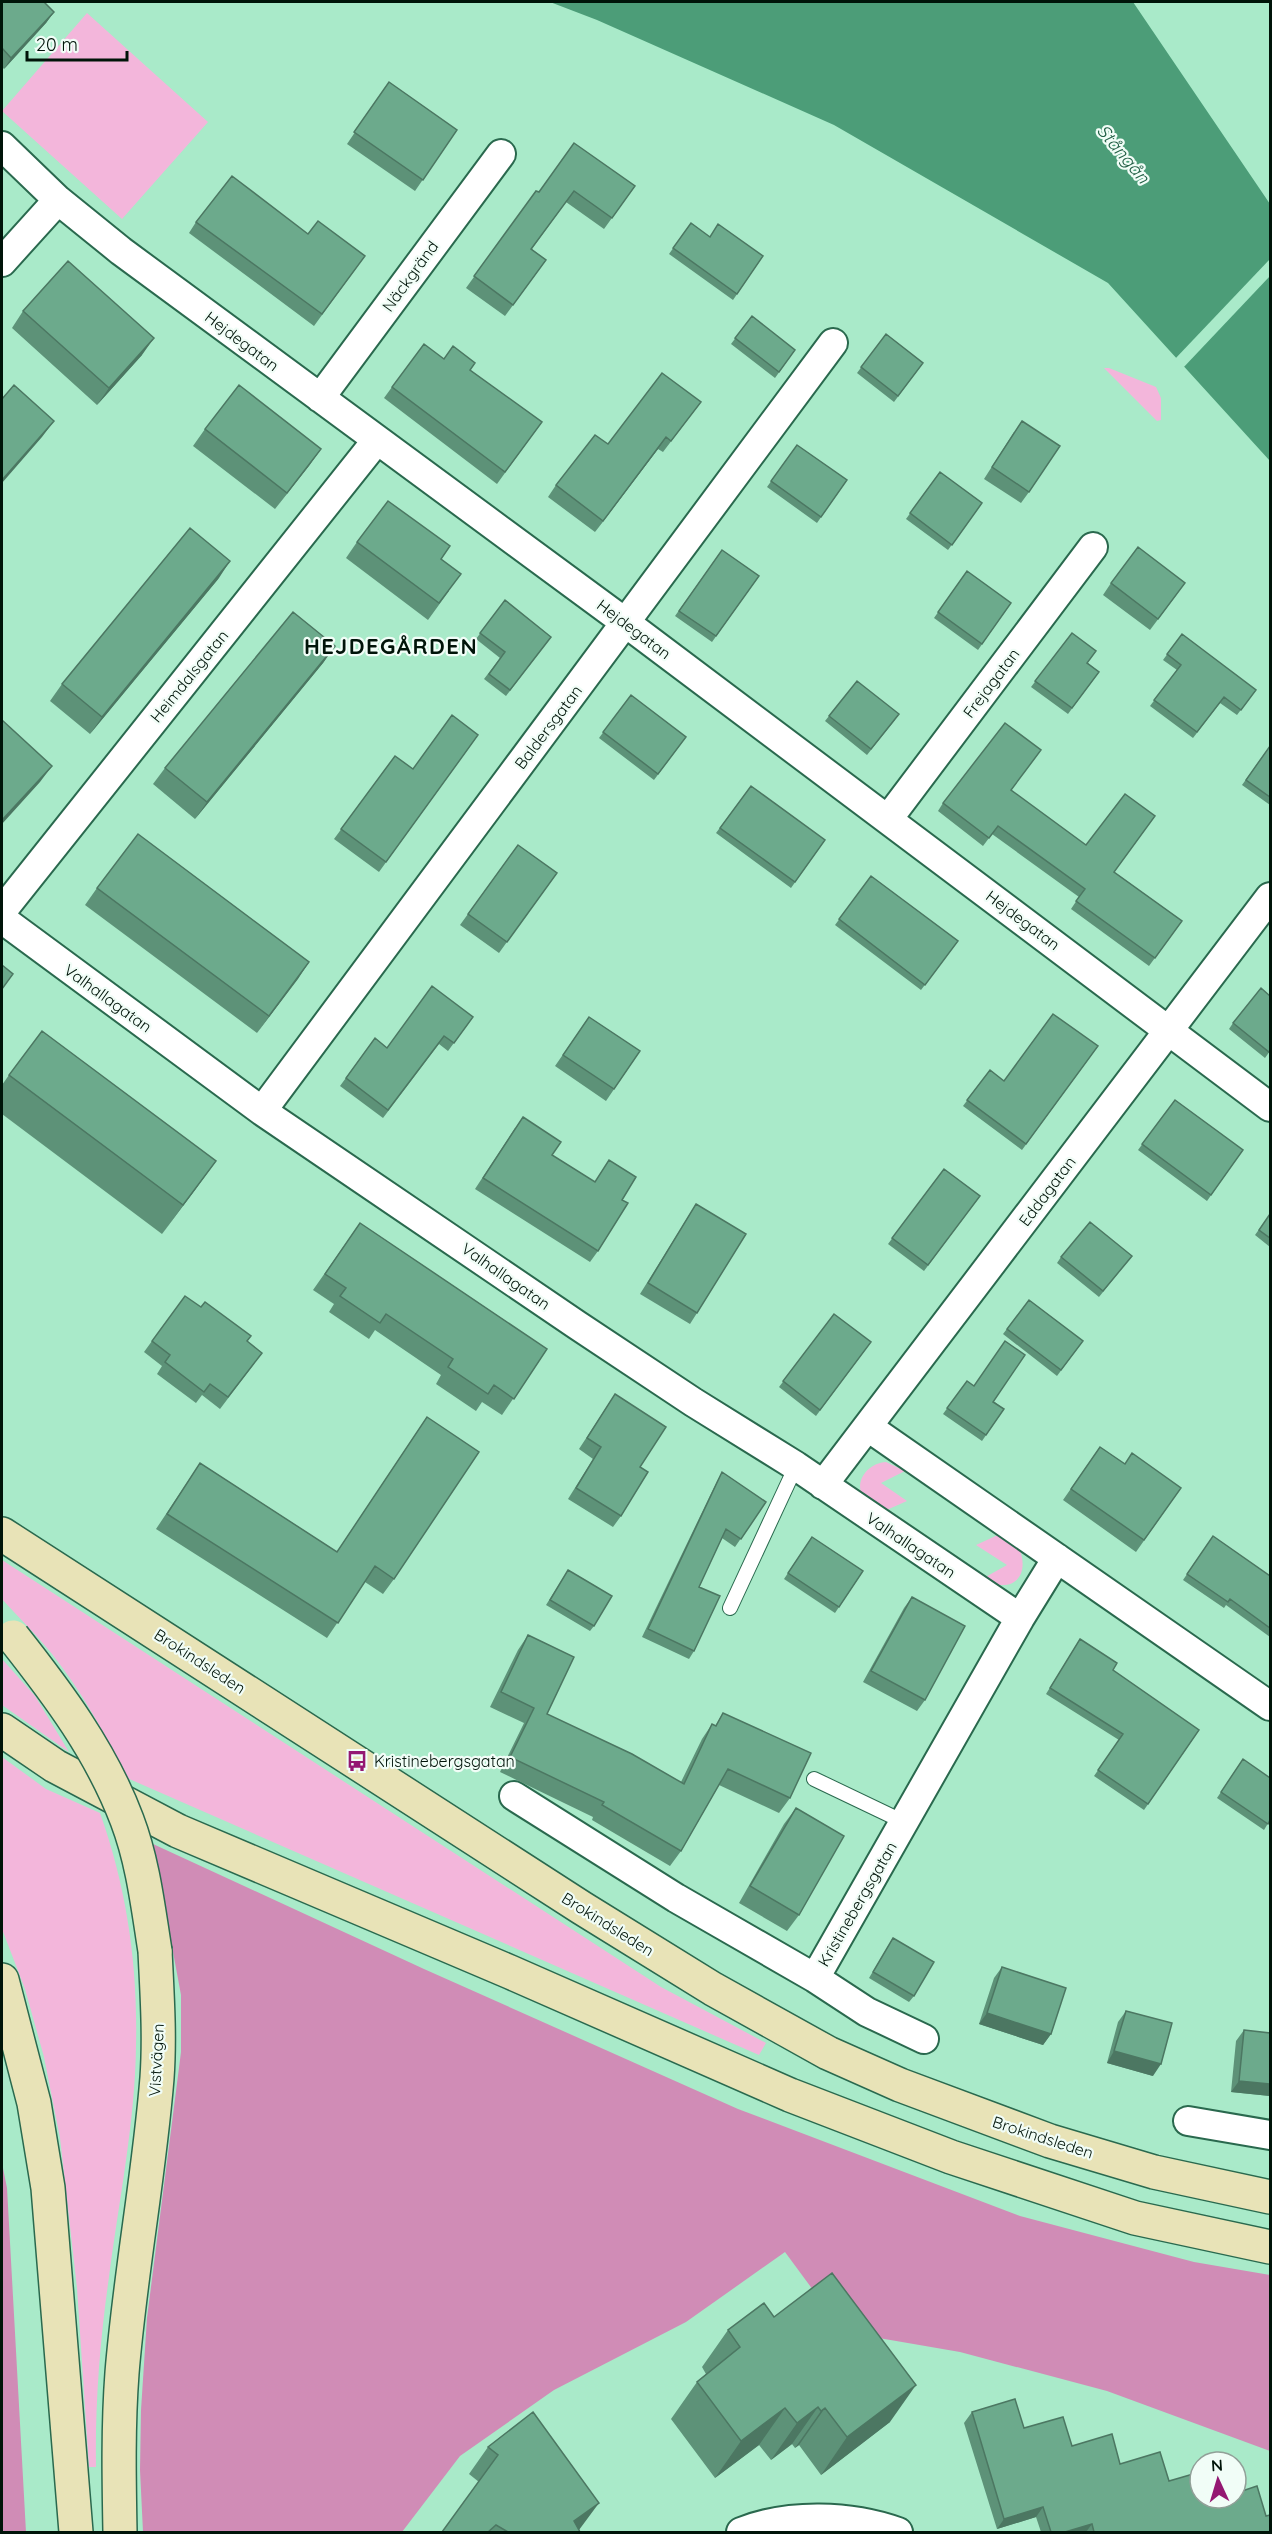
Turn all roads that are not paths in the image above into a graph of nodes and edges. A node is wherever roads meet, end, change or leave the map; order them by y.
1 (2, 146) edge
2 (501, 154) dead end
3 (58, 200) junction
4 (2, 262) edge
5 (833, 344) dead end
6 (320, 398) junction
7 (377, 440) junction
8 (1093, 548) dead end
9 (626, 623) junction
10 (888, 819) junction
11 (1270, 897) edge
12 (2, 911) edge
13 (2, 920) edge
14 (1169, 1030) junction
15 (1270, 1107) edge
16 (262, 1111) junction
17 (868, 1427) junction
18 (796, 1466) junction
19 (823, 1485) junction
20 (2, 1534) edge
21 (1057, 1558) junction
22 (730, 1608) dead end
23 (1020, 1618) junction
24 (7, 1632) edge
25 (1270, 1706) edge
26 (2, 1730) edge
27 (814, 1779) dead end
28 (514, 1796) dead end
29 (904, 1822) junction
30 (815, 1978) junction
31 (2, 1980) edge
32 (924, 2039) dead end
33 (1188, 2121) dead end
34 (1270, 2135) edge
35 (1270, 2197) edge
36 (1270, 2247) edge
37 (76, 2532) edge
38 (120, 2532) edge
39 (741, 2532) edge
40 (898, 2532) edge

1 - 3 street, Hejdegatan
2 - 6 street, Näckgränd
3 - 4 street
3 - 6 street, Hejdegatan
5 - 9 street, Baldersgatan
6 - 7 street, Hejdegatan
7 - 9 street, Hejdegatan
7 - 12 street, Heimdalsgatan
8 - 10 street, Frejagatan
9 - 10 street, Hejdegatan
9 - 16 street, Baldersgatan
10 - 14 street, Hejdegatan
11 - 14 street, Eddagatan
13 - 16 street, Valhallagatan
14 - 15 street, Hejdegatan
14 - 17 street, Eddagatan
16 - 18 street, Valhallagatan
17 - 19 street, Eddagatan
17 - 21 street
18 - 19 street, Valhallagatan
18 - 22 lane
19 - 23 street, Valhallagatan
20 - 35 main road, Brokindsleden
21 - 23 street, Kristinebergsgatan
21 - 25 street
23 - 29 street, Kristinebergsgatan
24 - 38 main road, Vistvägen, bridge
26 - 36 main road
27 - 29 lane
28 - 30 street, Kristinebergsgatan
29 - 30 street, Kristinebergsgatan
30 - 32 street
31 - 37 main road
33 - 34 street
39 - 40 street

